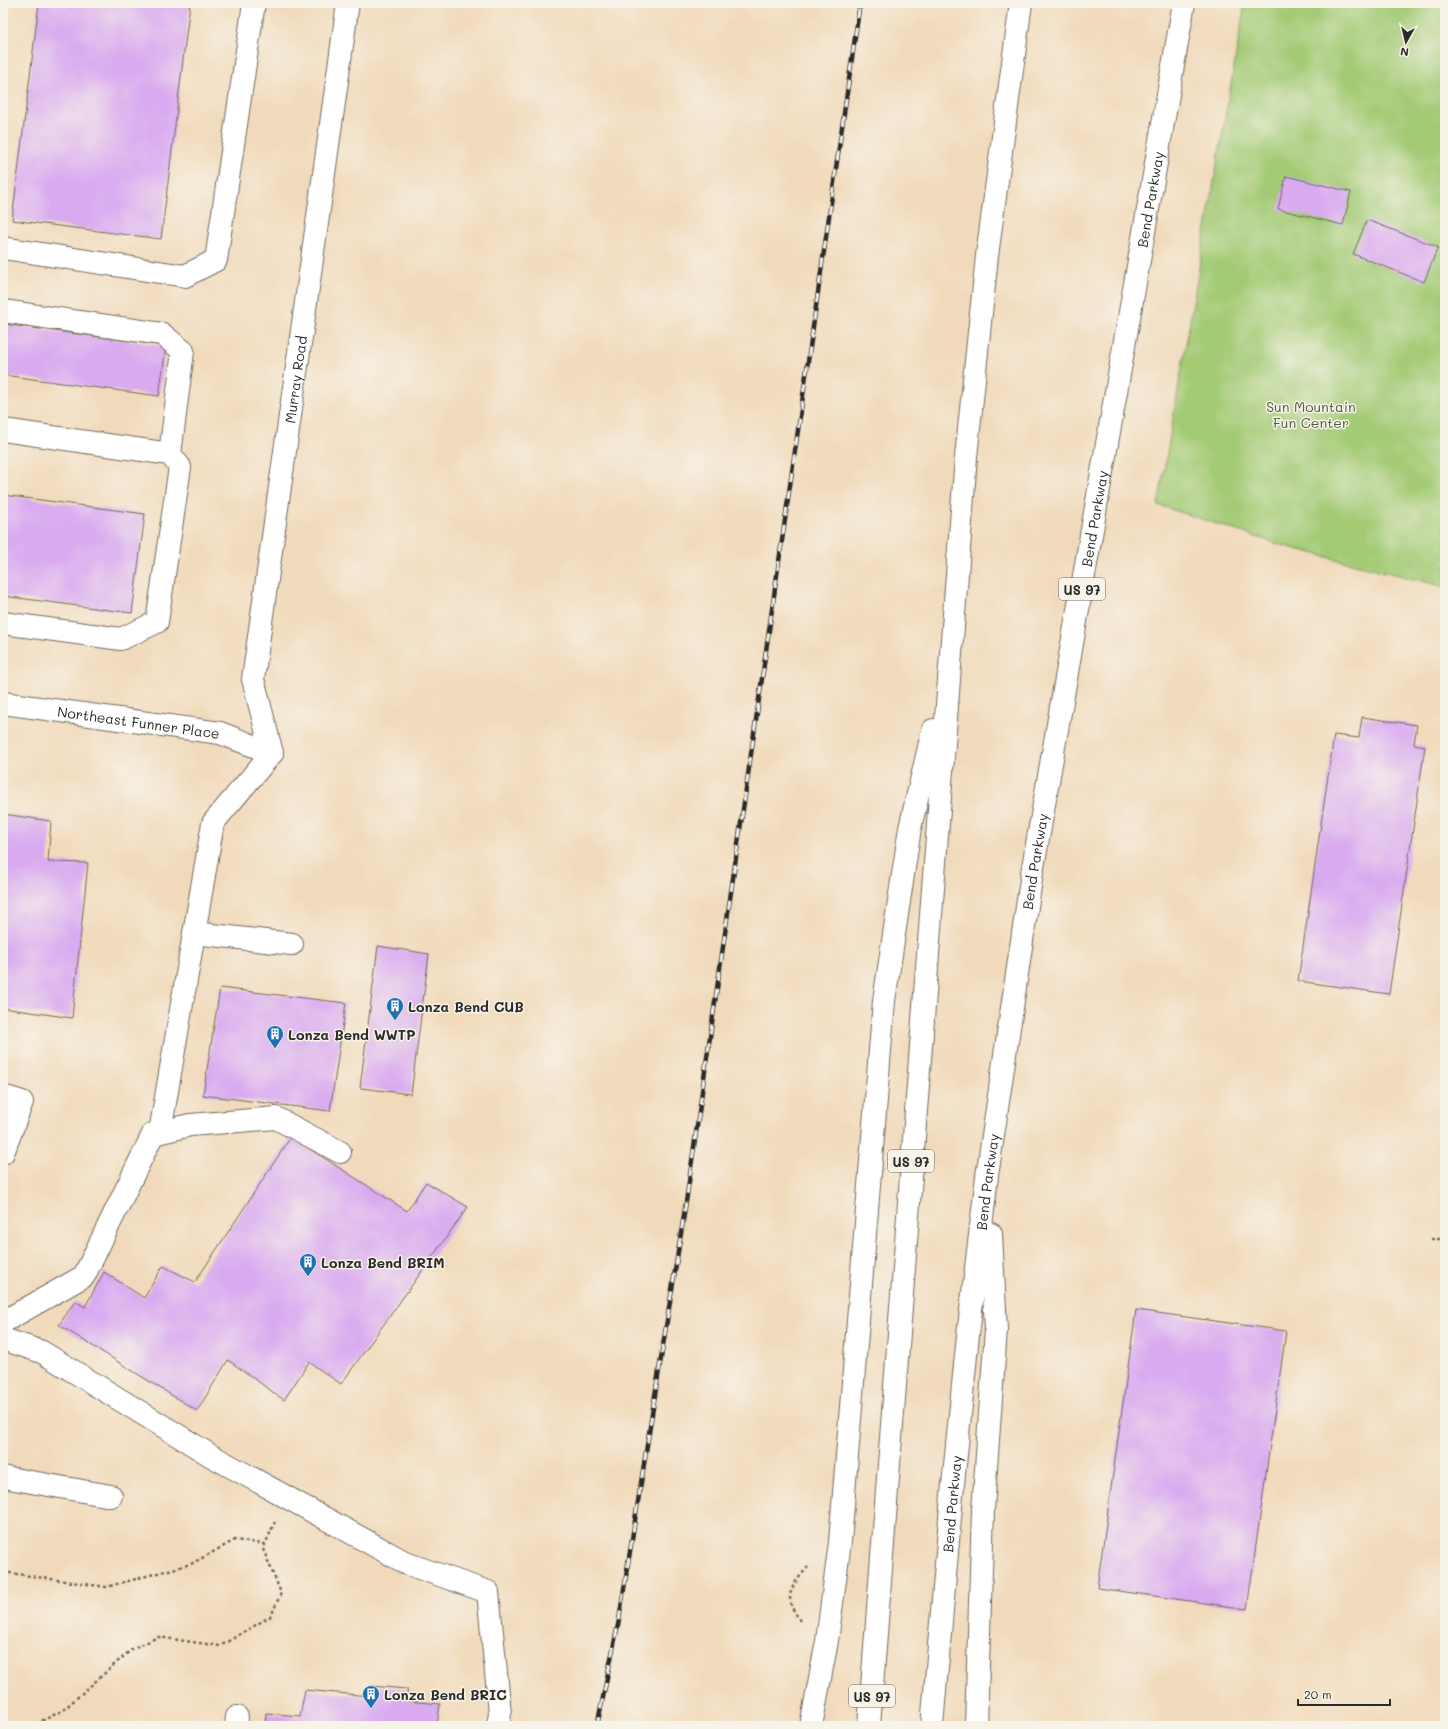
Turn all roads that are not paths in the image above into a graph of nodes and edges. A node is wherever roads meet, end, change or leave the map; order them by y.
1 (254, 3) edge
2 (348, 3) edge
3 (1021, 3) edge
4 (1184, 3) edge
5 (3, 248) edge
6 (3, 311) edge
7 (3, 430) edge
8 (170, 454) junction
9 (3, 623) edge
10 (949, 657) junction
11 (3, 703) edge
12 (272, 753) junction
13 (194, 933) junction
14 (292, 944) dead end
15 (3, 1096) edge
16 (160, 1132) junction
17 (340, 1152) dead end
18 (3, 1153) edge
19 (987, 1176) junction
20 (3, 1322) edge
21 (3, 1339) edge
22 (3, 1477) edge
23 (112, 1496) dead end
24 (498, 1726) edge
25 (811, 1726) edge
26 (869, 1726) edge
27 (932, 1726) edge
28 (976, 1726) edge

1 - 5 main road
2 - 12 main road, Murray Road
3 - 10 main road, US 97
4 - 19 main road, Bend Parkway / US 97
6 - 8 main road
7 - 8 main road
8 - 9 main road
10 - 25 main road
10 - 26 main road, US 97
11 - 12 main road, Northeast Funner Place
12 - 13 main road
13 - 14 main road
13 - 16 main road
15 - 18 main road
16 - 17 main road
16 - 20 main road
19 - 27 main road, Bend Parkway / US 97
19 - 28 main road
21 - 24 main road
22 - 23 main road

